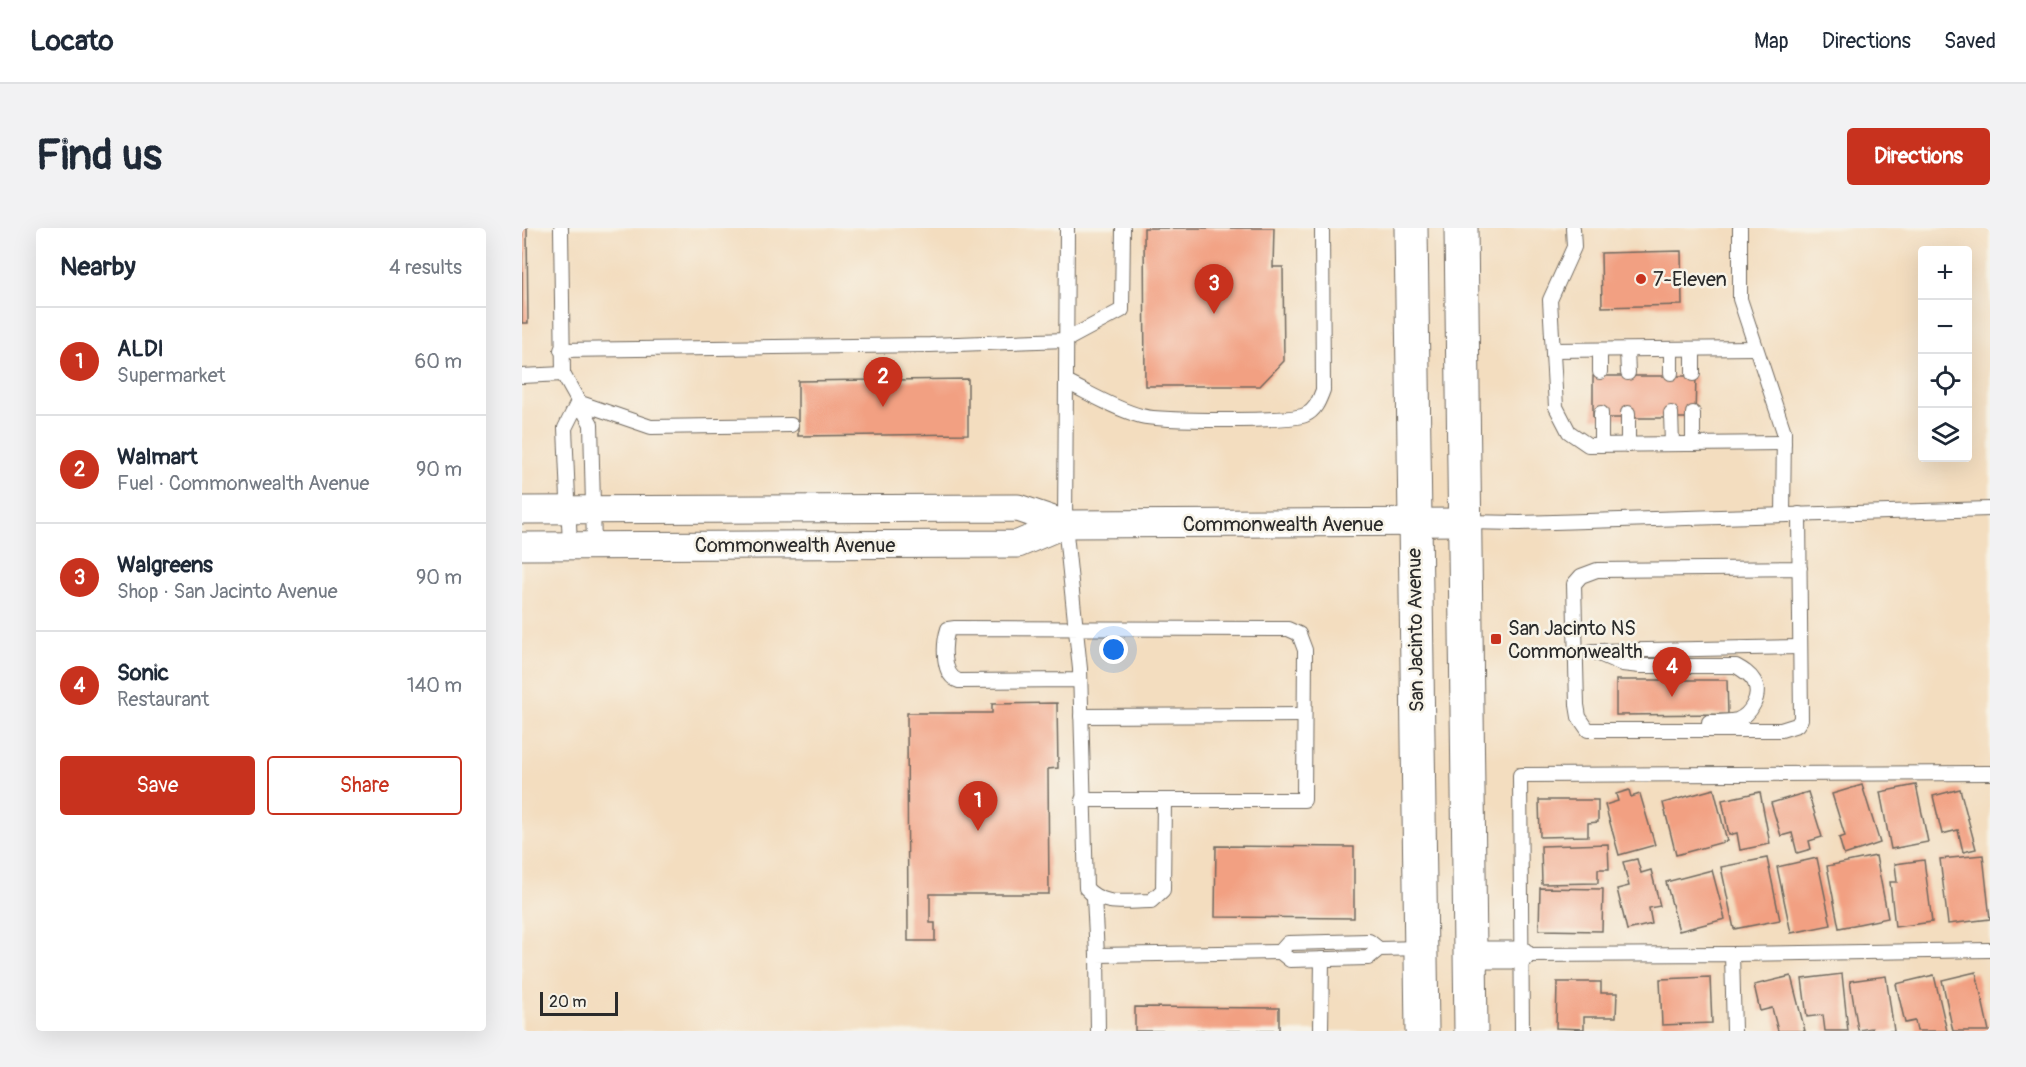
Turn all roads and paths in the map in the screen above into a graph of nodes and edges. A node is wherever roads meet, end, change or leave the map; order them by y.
1 (561, 228) edge
2 (1067, 228) edge
3 (1123, 228) edge
4 (1322, 228) edge
5 (1411, 228) edge
6 (1461, 228) edge
7 (1573, 228) edge
8 (1740, 228) edge
9 (1066, 340) junction
10 (1755, 348) junction
11 (1671, 349) junction
12 (1693, 349) junction
13 (561, 350) junction
14 (1600, 350) junction
15 (1628, 350) junction
16 (1553, 351) junction
17 (1600, 372) dead end
18 (1628, 373) dead end
19 (1671, 373) dead end
20 (563, 374) junction
21 (1693, 374) dead end
22 (522, 376) edge
23 (1066, 382) junction
24 (578, 402) junction
25 (1600, 413) dead end
26 (1628, 413) dead end
27 (1671, 413) dead end
28 (1693, 413) dead end
29 (791, 425) dead end
30 (1784, 443) junction
31 (1600, 444) junction
32 (1628, 444) junction
33 (1672, 444) junction
34 (1693, 444) junction
35 (1990, 509) edge
36 (522, 510) edge
37 (581, 510) junction
38 (1799, 514) junction
39 (1783, 515) junction
40 (1465, 522) junction
41 (1065, 524) junction
42 (1414, 524) junction
43 (522, 546) edge
44 (582, 546) junction
45 (1800, 568) junction
46 (1076, 630) junction
47 (1800, 647) junction
48 (1576, 651) junction
49 (1592, 651) junction
50 (1080, 680) junction
51 (1304, 715) junction
52 (1081, 716) junction
53 (1629, 730) junction
54 (1990, 773) edge
55 (1082, 800) junction
56 (1164, 800) junction
57 (1094, 897) junction
58 (1421, 948) junction
59 (1379, 949) junction
60 (1990, 950) edge
61 (1280, 952) junction
62 (1732, 954) junction
63 (1097, 955) junction
64 (1471, 955) junction
65 (1521, 955) junction
66 (1322, 959) junction
67 (1098, 1031) edge
68 (1321, 1031) edge
69 (1422, 1031) edge
70 (1471, 1031) edge
71 (1522, 1031) edge
72 (1734, 1031) edge

1 - 13 lane
2 - 9 lane
3 - 9 lane
4 - 23 lane
5 - 42 main road, San Jacinto Avenue
6 - 40 main road
7 - 16 lane
8 - 10 lane
9 - 13 lane
9 - 23 lane
10 - 12 lane
10 - 30 lane
11 - 12 lane
11 - 15 lane
11 - 19 lane
12 - 21 lane
13 - 20 lane
14 - 15 lane
14 - 16 lane
14 - 17 lane
15 - 18 lane
16 - 31 lane
20 - 22 lane
20 - 24 lane
23 - 41 lane
24 - 29 lane
24 - 37 lane
24 - 37 lane
25 - 31 lane
26 - 32 lane
27 - 33 lane
28 - 34 lane
30 - 34 lane
30 - 39 lane
31 - 32 lane
32 - 33 lane
33 - 34 lane
35 - 38 lane
36 - 37 street, Commonwealth Avenue
37 - 41 street, Commonwealth Avenue
37 - 44 lane
37 - 44 lane
38 - 39 lane
38 - 45 lane
39 - 40 lane
40 - 42 street, Commonwealth Avenue
40 - 64 main road
41 - 42 street, Commonwealth Avenue
41 - 44 street, Commonwealth Avenue
41 - 46 lane
42 - 58 main road, San Jacinto Avenue
43 - 44 street, Commonwealth Avenue
45 - 47 lane
45 - 48 lane
46 - 50 lane
46 - 50 lane
46 - 51 lane
47 - 49 lane
47 - 53 lane
48 - 49 lane
48 - 53 lane
49 - 53 lane
50 - 52 lane
51 - 52 lane
51 - 56 lane
52 - 55 lane
54 - 65 lane
55 - 56 lane
55 - 57 lane
56 - 57 lane
57 - 63 lane
58 - 59 lane
58 - 69 main road, San Jacinto Avenue
59 - 61 lane
59 - 66 lane
60 - 62 lane
61 - 63 lane
61 - 66 lane
62 - 65 lane
62 - 72 lane
63 - 67 lane
64 - 65 street
64 - 70 main road
65 - 71 lane
66 - 68 lane

